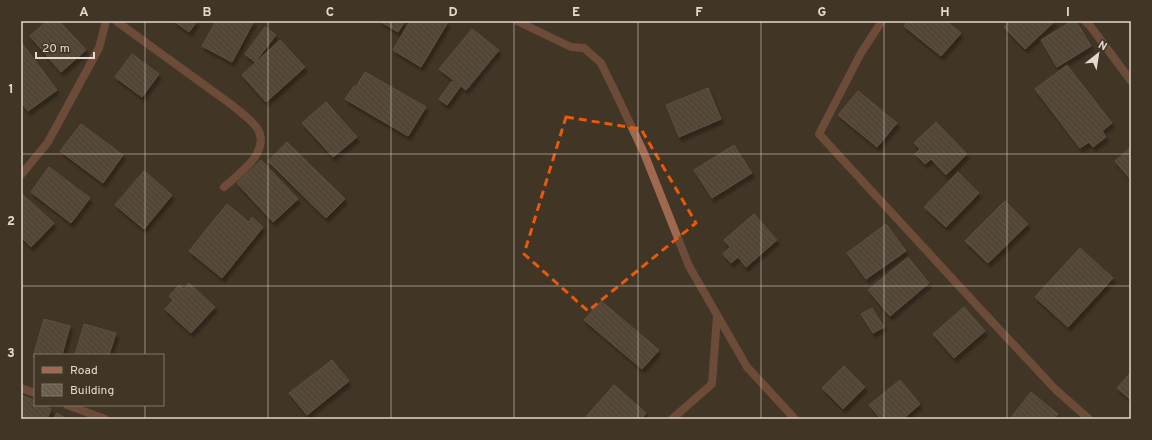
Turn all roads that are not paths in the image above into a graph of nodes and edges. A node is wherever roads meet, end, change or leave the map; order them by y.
1 (106, 21) edge
2 (116, 21) edge
3 (517, 21) edge
4 (882, 21) edge
5 (1085, 21) edge
6 (1131, 81) edge
7 (21, 175) edge
8 (224, 187) dead end
9 (717, 316) junction
10 (21, 388) edge
11 (34, 393) edge
12 (70, 406) edge
13 (105, 419) edge
14 (672, 419) edge
15 (795, 419) edge
16 (1089, 419) edge

1 - 7 street
2 - 8 street
3 - 9 street
4 - 16 street
5 - 6 street
9 - 14 street
9 - 15 street
10 - 11 street
12 - 13 street

